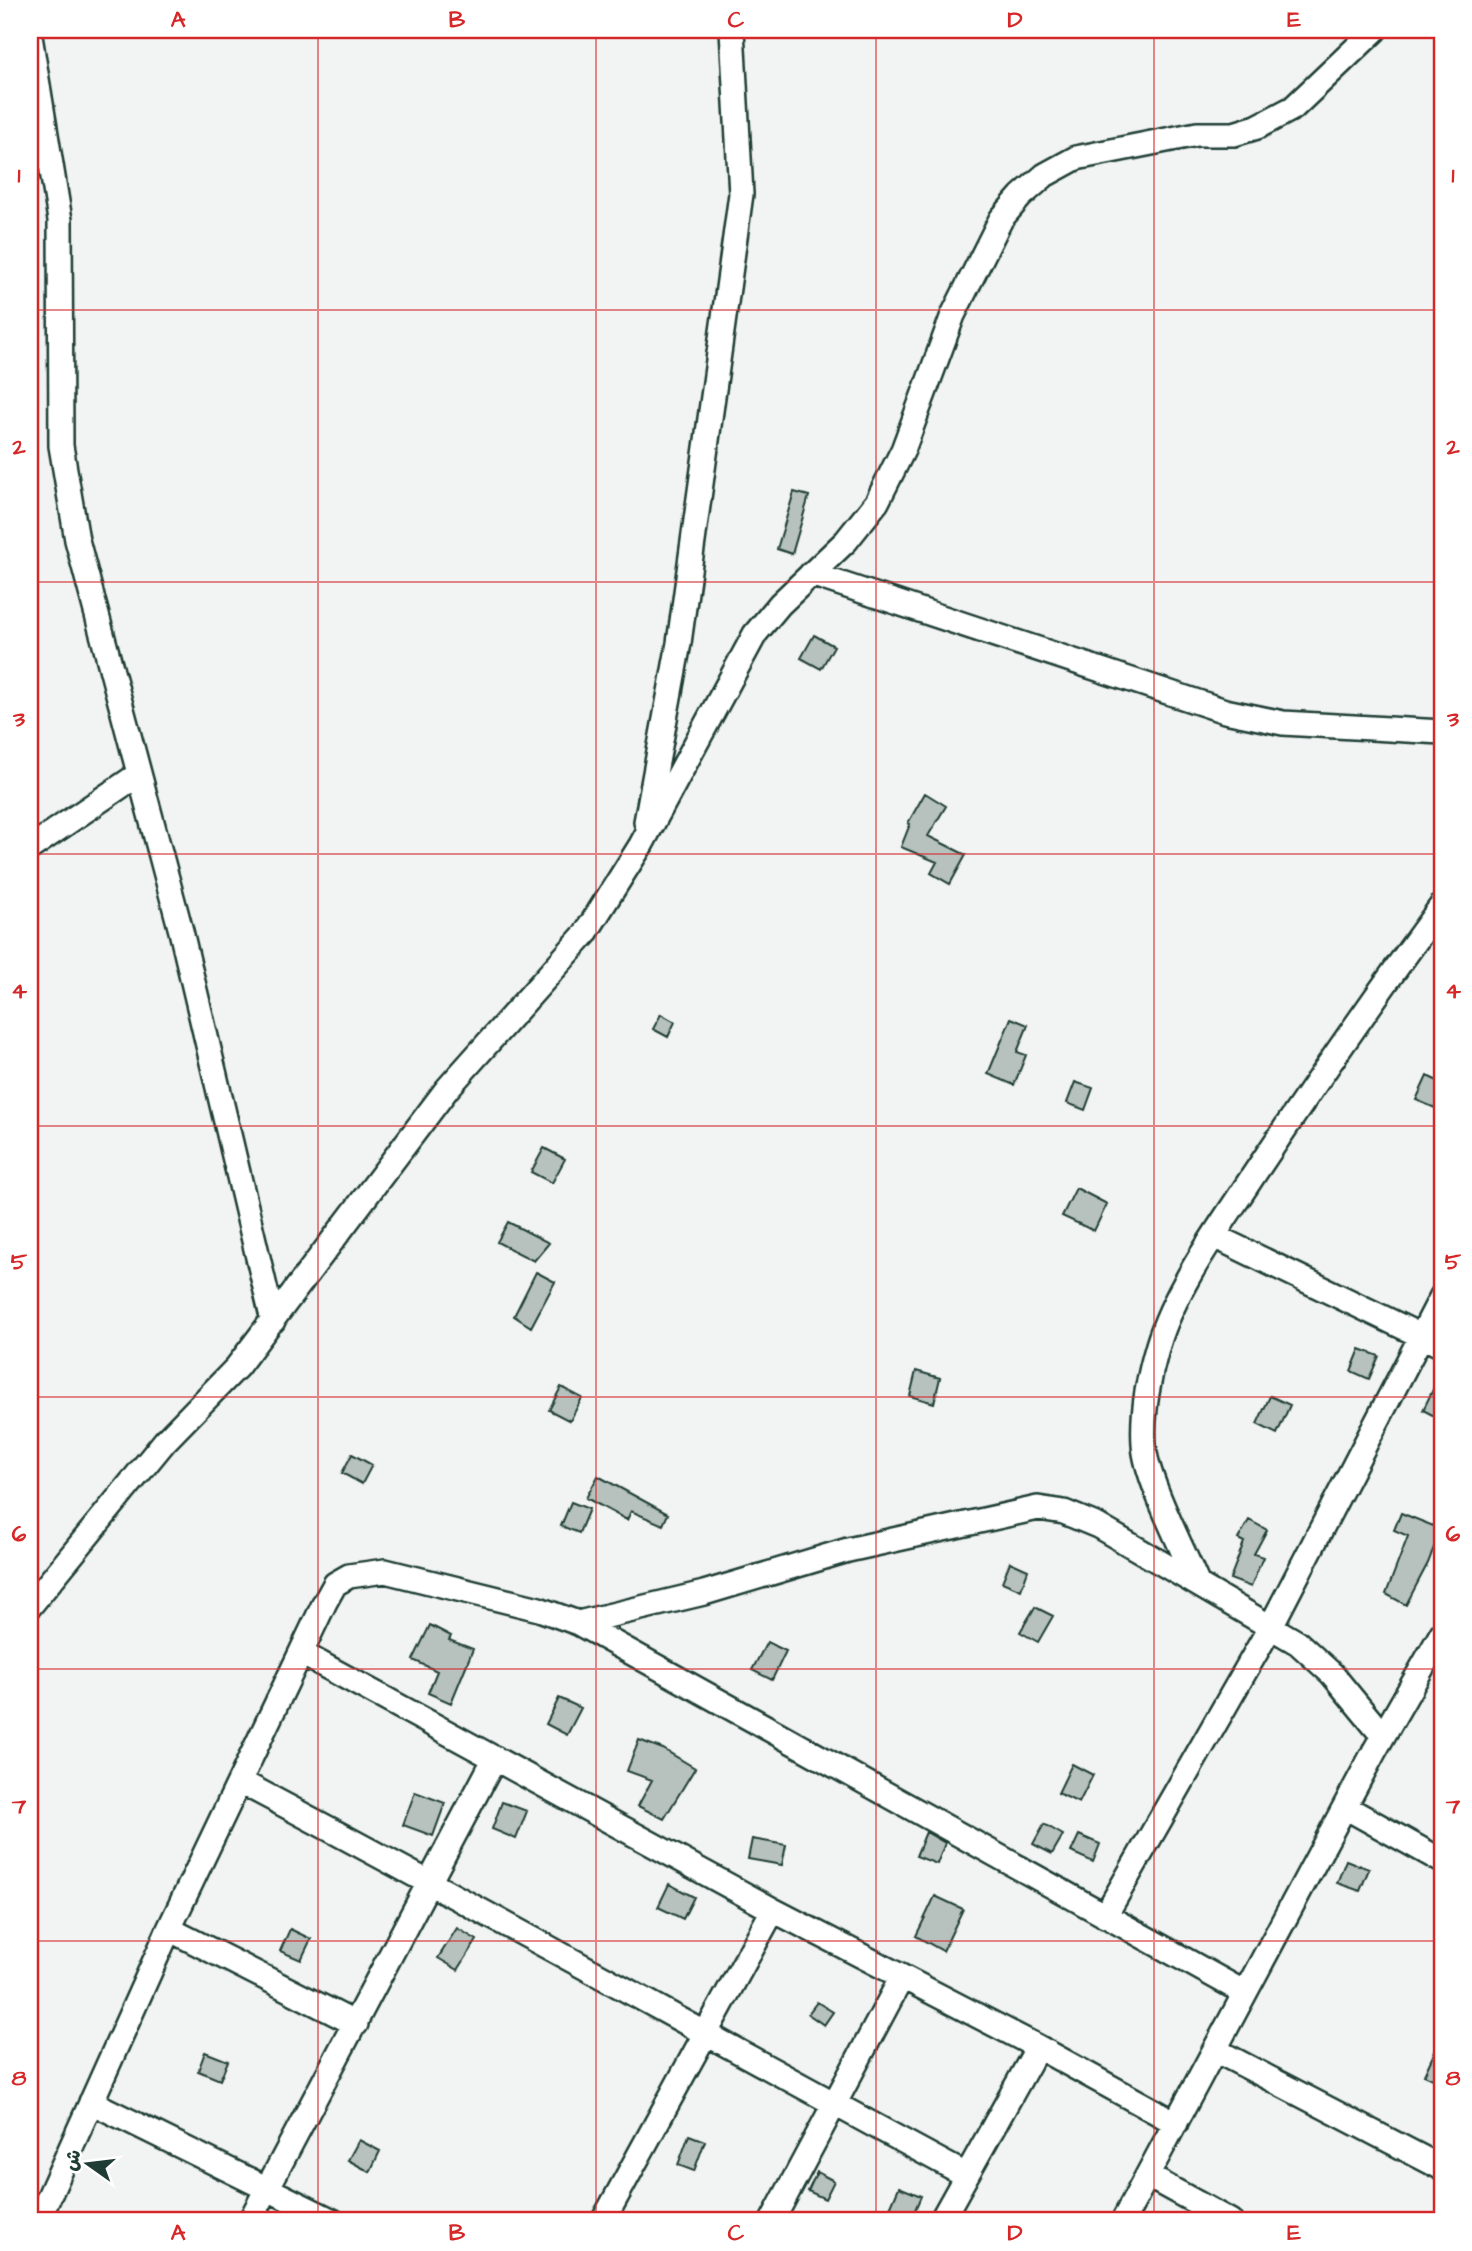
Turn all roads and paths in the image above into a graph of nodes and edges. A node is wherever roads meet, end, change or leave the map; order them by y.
1 (732, 30) edge
2 (1375, 30) edge
3 (30, 37) edge
4 (811, 574) junction
5 (1442, 732) edge
6 (139, 774) junction
7 (641, 845) junction
8 (30, 848) edge
9 (1442, 905) edge
10 (1214, 1236) junction
11 (1442, 1296) edge
12 (273, 1321) junction
13 (1432, 1341) edge
14 (1197, 1583) junction
15 (30, 1606) edge
16 (578, 1623) junction
17 (1271, 1626) junction
18 (1439, 1645) edge
19 (303, 1654) junction
20 (1383, 1736) junction
21 (495, 1759) junction
22 (240, 1782) junction
23 (1345, 1807) junction
24 (1442, 1861) edge
25 (431, 1882) junction
26 (773, 1910) junction
27 (1105, 1916) junction
28 (169, 1929) junction
29 (902, 1977) junction
30 (1245, 1993) junction
31 (356, 2024) junction
32 (706, 2036) junction
33 (1038, 2047) junction
34 (1215, 2050) junction
35 (91, 2102) junction
36 (834, 2104) junction
37 (1176, 2123) junction
38 (1442, 2168) edge
39 (966, 2175) junction
40 (1148, 2176) junction
41 (269, 2188) junction
42 (38, 2221) edge
43 (250, 2221) edge
44 (333, 2221) edge
45 (603, 2221) edge
46 (772, 2221) edge
47 (941, 2221) edge
48 (1124, 2221) edge
49 (1230, 2221) edge

1 - 7 street
2 - 4 street
3 - 6 street
4 - 5 street
4 - 7 street
6 - 8 street
6 - 12 street
7 - 12 street
9 - 10 street
10 - 13 street
10 - 14 street
11 - 13 street
12 - 15 street
13 - 17 street
14 - 16 street
14 - 17 street
16 - 19 street
16 - 27 street
17 - 20 street
17 - 27 street
18 - 20 street
19 - 21 street
19 - 22 street
20 - 23 street
21 - 25 street
21 - 26 street
22 - 25 street
22 - 28 street
23 - 24 street
23 - 30 street
25 - 31 street
25 - 32 street
26 - 29 street
26 - 32 street
27 - 30 street
28 - 31 street
28 - 35 street
29 - 33 street
29 - 36 street
30 - 34 street
31 - 41 street
32 - 36 street
32 - 45 street
33 - 37 street
33 - 39 street
34 - 37 street
34 - 38 street
35 - 41 street
35 - 42 street
36 - 39 street
36 - 46 street
37 - 40 street
39 - 47 street
40 - 48 street
40 - 49 street
41 - 43 street
41 - 44 street

